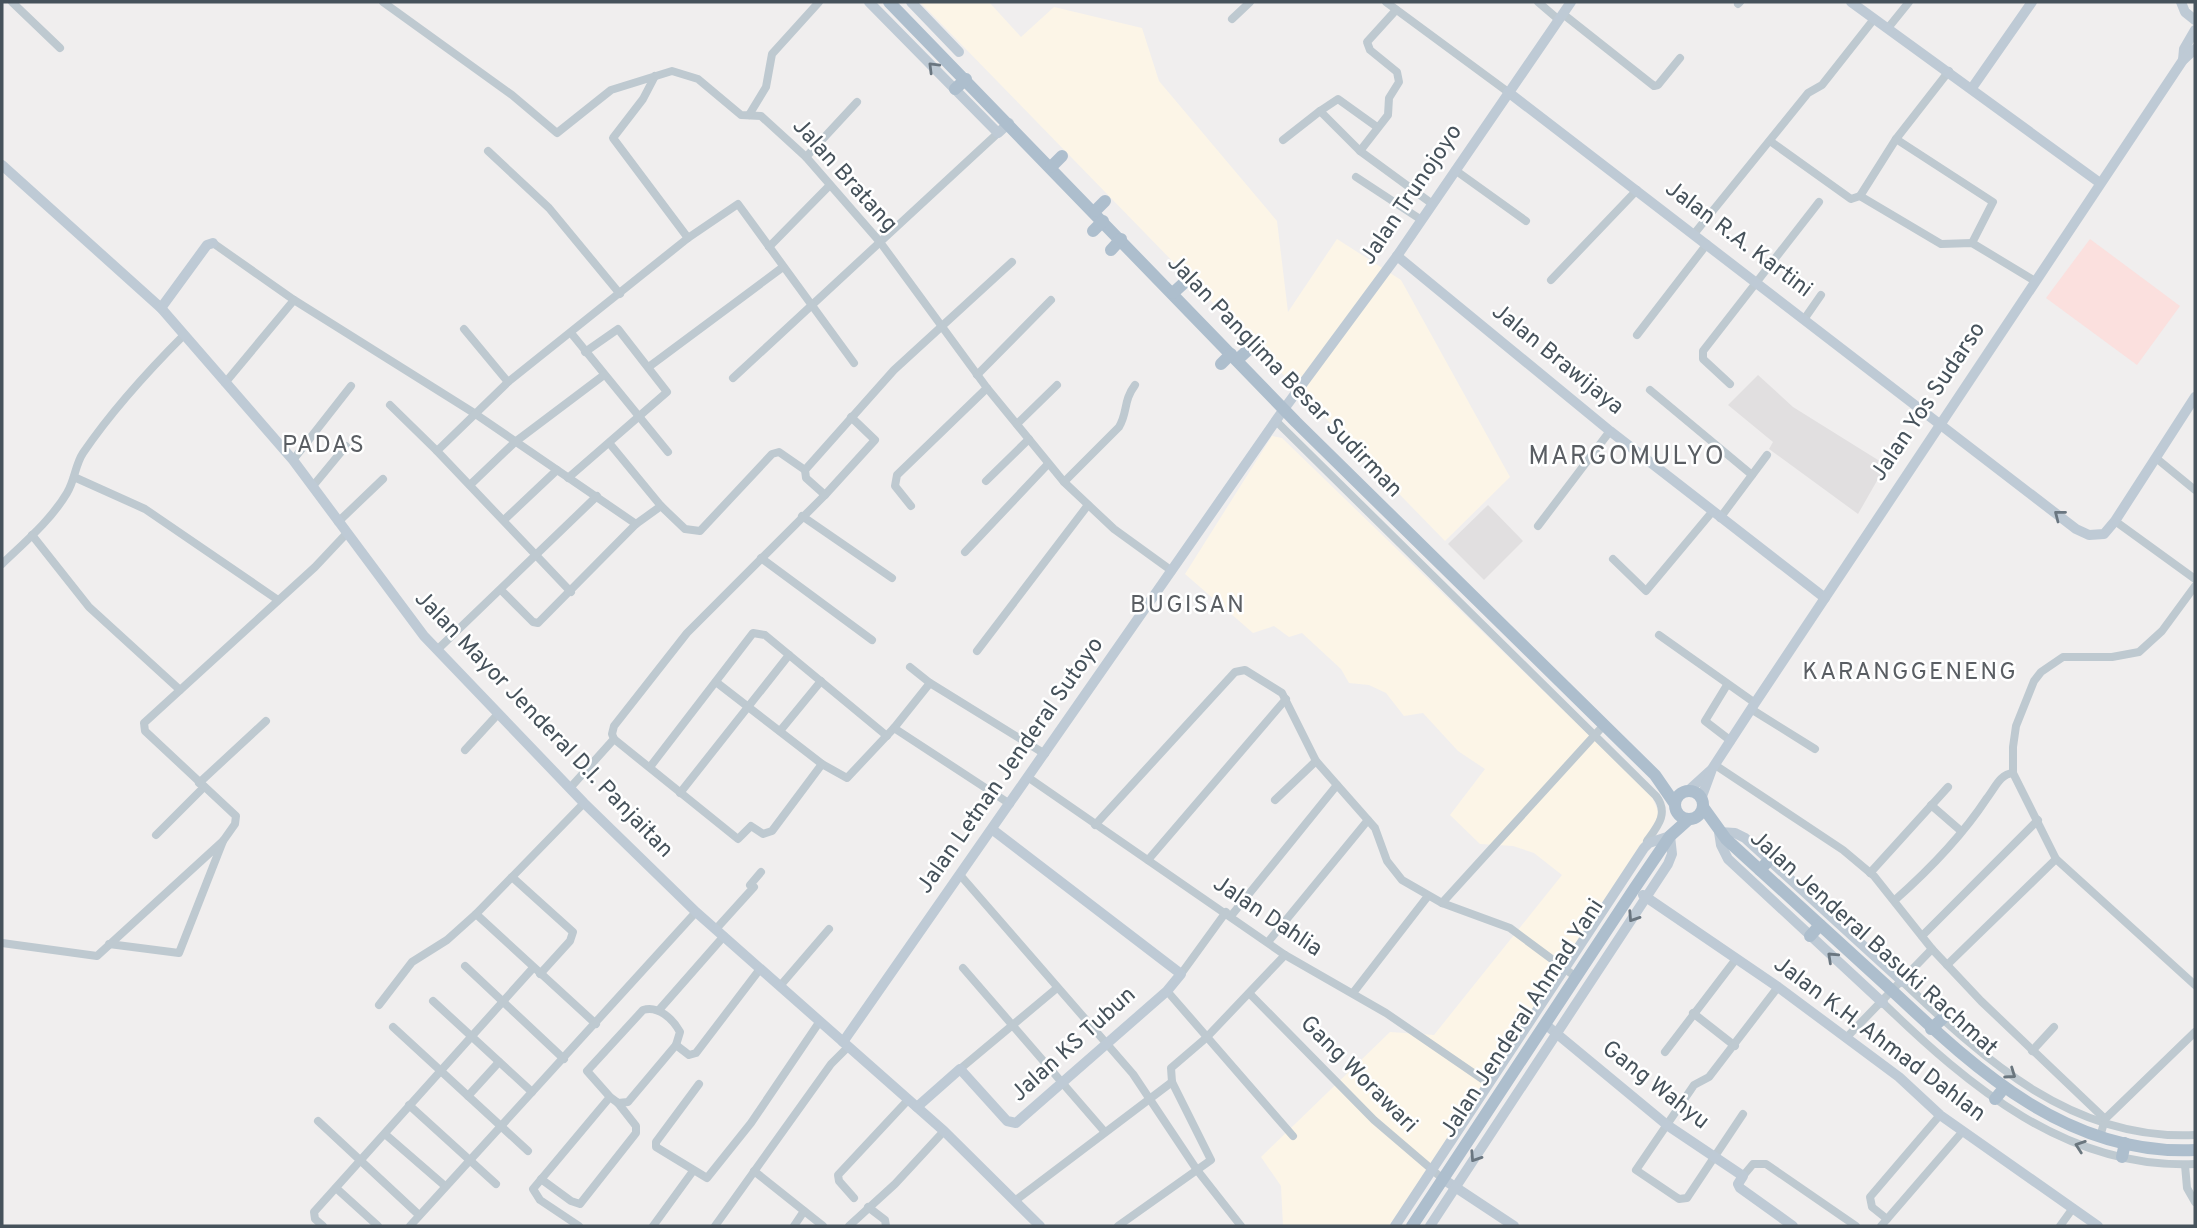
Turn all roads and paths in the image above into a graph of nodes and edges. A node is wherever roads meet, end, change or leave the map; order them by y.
1 (12, 2) edge
2 (383, 2) edge
3 (819, 2) edge
4 (869, 2) edge
5 (889, 2) edge
6 (911, 2) edge
7 (1250, 2) edge
8 (1386, 2) edge
9 (1538, 2) edge
10 (1571, 2) edge
11 (1851, 2) edge
12 (1909, 2) edge
13 (2032, 2) edge
14 (2183, 2) edge
15 (2195, 5) edge
16 (1396, 10) junction
17 (1561, 17) junction
18 (1232, 19) dead end
19 (1874, 19) junction
20 (2195, 20) edge
21 (1888, 28) junction
22 (2195, 30) edge
23 (60, 48) dead end
24 (2195, 49) edge
25 (959, 51) dead end
26 (1680, 58) dead end
27 (2183, 60) junction
28 (1949, 71) junction
29 (655, 76) junction
30 (966, 79) junction
31 (955, 89) junction
32 (1972, 89) junction
33 (1508, 93) junction
34 (857, 102) dead end
35 (1320, 111) junction
36 (750, 115) junction
37 (1009, 124) junction
38 (1377, 127) junction
39 (998, 133) junction
40 (1896, 139) junction
41 (1283, 140) dead end
42 (1770, 141) junction
43 (488, 151) dead end
44 (1360, 151) junction
45 (1062, 156) dead end
46 (806, 157) junction
47 (1052, 167) junction
48 (3, 169) edge
49 (1454, 170) junction
50 (1356, 177) dead end
51 (2100, 183) junction
52 (830, 185) junction
53 (1637, 190) junction
54 (1860, 196) junction
55 (1105, 201) dead end
56 (1819, 202) dead end
57 (1431, 203) junction
58 (1099, 216) junction
59 (1420, 219) junction
60 (1526, 221) dead end
61 (1093, 231) dead end
62 (1695, 234) junction
63 (688, 238) junction
64 (1121, 239) junction
65 (880, 242) junction
66 (213, 243) joint
67 (1972, 243) junction
68 (1707, 244) junction
69 (769, 247) junction
70 (1111, 250) dead end
71 (1397, 256) junction
72 (1012, 262) dead end
73 (783, 267) junction
74 (1551, 280) dead end
75 (2035, 281) junction
76 (1759, 282) junction
77 (1184, 283) dead end
78 (620, 293) junction
79 (1172, 293) junction
80 (1821, 295) dead end
81 (294, 300) junction
82 (1051, 300) dead end
83 (811, 306) junction
84 (161, 308) junction
85 (1805, 318) junction
86 (941, 325) junction
87 (464, 329) dead end
88 (571, 333) junction
89 (184, 335) junction
90 (1637, 335) dead end
91 (1248, 350) dead end
92 (585, 352) junction
93 (1234, 357) junction
94 (854, 363) dead end
95 (1221, 364) dead end
96 (650, 366) junction
97 (604, 375) junction
98 (977, 375) junction
99 (733, 378) dead end
100 (508, 382) junction
101 (225, 383) junction
102 (1730, 384) dead end
103 (1057, 385) dead end
104 (1135, 385) dead end
105 (351, 386) dead end
106 (987, 388) junction
107 (1650, 390) dead end
108 (2195, 398) edge
109 (390, 405) dead end
110 (1284, 409) junction
111 (474, 413) junction
112 (638, 416) junction
113 (851, 417) junction
114 (1276, 421) junction
115 (1940, 422) junction
116 (1017, 424) junction
117 (1610, 431) junction
118 (1029, 439) junction
119 (515, 442) junction
120 (610, 444) junction
121 (346, 446) dead end
122 (437, 451) junction
123 (668, 452) dead end
124 (1767, 454) dead end
125 (2156, 457) junction
126 (293, 460) junction
127 (1048, 464) junction
128 (557, 470) junction
129 (804, 470) junction
130 (1752, 475) junction
131 (74, 477) junction
132 (569, 478) junction
133 (383, 479) dead end
134 (986, 481) dead end
135 (1064, 482) junction
136 (470, 485) junction
137 (313, 486) junction
138 (2195, 490) edge
139 (825, 495) junction
140 (597, 496) junction
141 (1088, 505) junction
142 (662, 506) junction
143 (911, 506) dead end
144 (1716, 515) junction
145 (802, 516) junction
146 (504, 520) junction
147 (338, 522) junction
148 (2115, 522) junction
149 (636, 524) junction
150 (1538, 526) dead end
151 (347, 533) junction
152 (32, 535) junction
153 (965, 552) dead end
154 (536, 556) junction
155 (761, 558) junction
156 (1613, 559) dead end
157 (2, 564) edge
158 (1172, 571) junction
159 (892, 579) dead end
160 (2195, 579) edge
161 (2195, 586) edge
162 (502, 591) junction
163 (571, 592) junction
164 (1825, 598) junction
165 (278, 600) junction
166 (1659, 635) dead end
167 (872, 640) dead end
168 (437, 650) junction
169 (977, 650) dead end
170 (789, 655) junction
171 (910, 667) dead end
172 (821, 681) junction
173 (716, 682) junction
174 (930, 683) junction
175 (1727, 685) junction
176 (180, 690) junction
177 (1286, 699) junction
178 (748, 706) junction
179 (1753, 706) junction
180 (498, 714) junction
181 (266, 721) dead end
182 (1604, 725) junction
183 (894, 728) junction
184 (780, 731) junction
185 (1594, 735) junction
186 (887, 736) junction
187 (614, 739) junction
188 (1731, 740) junction
189 (1815, 749) dead end
190 (464, 750) dead end
191 (1045, 754) junction
192 (1316, 761) junction
193 (822, 764) junction
194 (650, 767) junction
195 (1714, 767) junction
196 (2014, 773) junction
197 (1655, 775) junction
198 (1029, 778) junction
199 (202, 785) junction
200 (1337, 785) junction
201 (1948, 787) dead end
202 (570, 788) junction
203 (1687, 791) junction
204 (680, 793) junction
205 (1275, 800) dead end
206 (584, 803) junction
207 (1702, 803) junction
208 (1010, 804) junction
209 (1931, 805) junction
210 (1676, 808) junction
211 (1690, 819) junction
212 (1368, 820) junction
213 (2038, 820) junction
214 (1096, 825) junction
215 (993, 830) junction
216 (1961, 831) junction
217 (1719, 832) junction
218 (156, 835) dead end
219 (1670, 836) junction
220 (223, 841) junction
221 (1647, 841) dead end
222 (1770, 859) junction
223 (2056, 859) junction
224 (1148, 860) junction
225 (1760, 870) junction
226 (761, 872) dead end
227 (1870, 873) junction
228 (961, 876) junction
229 (512, 877) junction
230 (1634, 889) junction
231 (1428, 896) junction
232 (1646, 897) junction
233 (1895, 900) junction
234 (1442, 903) junction
235 (696, 912) junction
236 (476, 914) junction
237 (1228, 914) junction
238 (1820, 926) junction
239 (829, 929) dead end
240 (720, 932) junction
241 (1810, 936) junction
242 (1922, 936) junction
243 (1268, 942) junction
244 (2, 943) edge
245 (110, 944) junction
246 (1932, 949) junction
247 (1286, 955) junction
248 (1736, 959) junction
249 (1947, 965) junction
250 (465, 966) dead end
251 (963, 968) dead end
252 (760, 969) junction
253 (1564, 969) junction
254 (537, 971) junction
255 (1181, 974) junction
256 (1576, 978) junction
257 (1903, 982) junction
258 (2195, 985) edge
259 (780, 986) junction
260 (1058, 988) junction
261 (1778, 988) junction
262 (1167, 991) junction
263 (1353, 993) junction
264 (1893, 993) junction
265 (1250, 994) junction
266 (433, 1001) dead end
267 (503, 1002) junction
268 (1883, 1003) junction
269 (379, 1005) dead end
270 (659, 1010) junction
271 (1693, 1013) junction
272 (1942, 1018) junction
273 (820, 1021) junction
274 (596, 1024) junction
275 (1545, 1024) junction
276 (1013, 1026) junction
277 (393, 1027) dead end
278 (2054, 1027) dead end
279 (1931, 1029) junction
280 (2195, 1032) edge
281 (1556, 1033) junction
282 (472, 1036) junction
283 (1206, 1038) junction
284 (1846, 1038) junction
285 (846, 1044) junction
286 (1106, 1044) junction
287 (677, 1045) junction
288 (1735, 1046) junction
289 (2032, 1051) junction
290 (1665, 1052) dead end
291 (564, 1059) junction
292 (499, 1062) junction
293 (960, 1069) junction
294 (440, 1070) junction
295 (1172, 1082) junction
296 (1488, 1083) junction
297 (699, 1084) dead end
298 (1062, 1084) junction
299 (2004, 1088) junction
300 (1500, 1091) junction
301 (532, 1092) junction
302 (468, 1096) junction
303 (610, 1097) junction
304 (1150, 1098) junction
305 (1512, 1099) junction
306 (1995, 1099) junction
307 (618, 1103) junction
308 (913, 1103) junction
309 (409, 1105) junction
310 (1743, 1114) dead end
311 (1940, 1115) junction
312 (318, 1121) dead end
313 (2104, 1121) junction
314 (1667, 1125) junction
315 (502, 1127) junction
316 (1963, 1130) junction
317 (944, 1131) junction
318 (1104, 1131) junction
319 (384, 1134) junction
320 (2195, 1135) edge
321 (1293, 1136) dead end
322 (2099, 1137) junction
323 (2125, 1143) junction
324 (2195, 1150) edge
325 (528, 1152) dead end
326 (2122, 1157) junction
327 (1715, 1158) junction
328 (468, 1160) junction
329 (360, 1161) junction
330 (2195, 1164) edge
331 (2185, 1165) junction
332 (1197, 1170) junction
333 (1432, 1170) junction
334 (693, 1171) junction
335 (754, 1171) junction
336 (1743, 1176) junction
337 (541, 1179) junction
338 (1443, 1179) junction
339 (496, 1184) dead end
340 (444, 1186) junction
341 (1456, 1187) junction
342 (336, 1188) junction
343 (854, 1198) dead end
344 (1016, 1200) junction
345 (2195, 1202) edge
346 (868, 1207) junction
347 (2073, 1208) junction
348 (804, 1211) junction
349 (419, 1215) junction
350 (1884, 1223) edge
351 (323, 1226) edge
352 (378, 1226) edge
353 (411, 1226) edge
354 (579, 1226) edge
355 (653, 1226) edge
356 (715, 1226) edge
357 (794, 1226) edge
358 (823, 1226) edge
359 (849, 1226) edge
360 (886, 1226) edge
361 (1040, 1226) edge
362 (1118, 1226) edge
363 (1241, 1226) edge
364 (1395, 1226) edge
365 (1412, 1226) edge
366 (1430, 1226) edge
367 (1514, 1226) edge
368 (1793, 1226) edge
369 (1856, 1226) edge
370 (2060, 1226) edge
371 (2098, 1226) edge

1 - 23 street
2 - 29 street, Jalan Bratang
3 - 36 street
31 -> 4 street
5 - 30 main road, Jalan Panglima Besar Sudirman
6 - 25 street
7 - 18 street
8 - 16 street
9 - 17 street
10 - 17 street, Jalan Trunojoyo
11 - 19 street
12 - 21 street
13 - 32 street
14 - 15 street
14 - 20 street
16 - 33 street
16 - 38 street
17 - 26 street
17 - 33 street, Jalan Trunojoyo
19 - 21 street
19 - 42 street
21 - 28 street
22 - 27 street, Jalan Yos Sudarso
24 - 27 street, Jalan Yos Sudarso
27 - 51 street, Jalan Yos Sudarso
28 - 32 street
28 - 40 street
29 - 36 street, Jalan Bratang
29 - 63 street
30 - 31 main road
30 - 37 main road, Jalan Panglima Besar Sudirman
31 - 39 street
32 - 51 street
33 - 49 street, Jalan Trunojoyo
33 - 53 street, Jalan R.A. Kartini
34 - 46 street
35 - 38 street
35 - 41 street
35 - 44 street
36 - 46 street, Jalan Bratang
37 - 39 street
37 - 47 main road, Jalan Panglima Besar Sudirman
38 - 44 street
39 - 65 street
40 - 54 street
40 - 67 street
42 - 54 street
42 - 62 street
43 - 78 street
44 - 57 street
45 - 47 main road
46 - 52 street, Jalan Bratang
47 - 58 main road, Jalan Panglima Besar Sudirman
48 - 84 street, Jalan Mayor Jenderal D.I. Panjaitan
49 - 57 street, Jalan Trunojoyo
49 - 60 street
50 - 59 street
51 - 75 street, Jalan Yos Sudarso
52 - 65 street, Jalan Bratang
52 - 69 street
53 - 62 street, Jalan R.A. Kartini
53 - 74 street
54 - 67 street
55 - 58 main road
56 - 76 street
57 - 59 street, Jalan Trunojoyo
58 - 61 main road
58 - 64 main road, Jalan Panglima Besar Sudirman
59 - 71 street, Jalan Trunojoyo
62 - 68 street, Jalan R.A. Kartini
63 - 69 street
63 - 78 street
64 - 70 main road
64 - 79 main road, Jalan Panglima Besar Sudirman
65 - 83 street
65 - 86 street, Jalan Bratang
66 - 81 street
66 - 84 street
67 - 75 street
68 - 76 street, Jalan R.A. Kartini
68 - 90 street
69 - 73 street
71 - 110 street, Jalan Trunojoyo
71 - 117 street, Jalan Brawijaya
72 - 86 street
73 - 83 street
73 - 96 street
75 - 115 street, Jalan Yos Sudarso
76 - 85 street, Jalan R.A. Kartini
76 - 102 street
77 - 79 main road
78 - 88 street
79 - 93 main road, Jalan Panglima Besar Sudirman
80 - 85 street
81 - 101 street
81 - 111 street
82 - 98 street
83 - 94 street
83 - 99 street
84 - 89 street, Jalan Mayor Jenderal D.I. Panjaitan
85 - 115 street, Jalan R.A. Kartini
86 - 98 street, Jalan Bratang
86 - 113 street
87 - 100 street
88 - 92 street
88 - 100 street
89 - 101 street, Jalan Mayor Jenderal D.I. Panjaitan
89 - 131 street
91 - 93 main road
92 - 96 street
92 - 97 street
93 - 95 main road
93 - 110 main road, Jalan Panglima Besar Sudirman
96 - 112 street
97 - 112 street
97 - 119 street
98 - 106 street, Jalan Bratang
100 - 111 street
101 - 126 street, Jalan Mayor Jenderal D.I. Panjaitan
103 - 116 street
104 - 135 street
105 - 126 street
106 - 116 street, Jalan Bratang
106 - 143 street
107 - 130 street
108 - 125 street
109 - 122 street
110 - 114 street, Jalan Letnan Jenderal Sutoyo
110 - 182 main road, Jalan Panglima Besar Sudirman
111 - 119 street
111 - 122 street
112 - 120 street
112 - 123 street
113 - 129 street
113 - 139 street
114 - 158 street, Jalan Letnan Jenderal Sutoyo
114 - 185 street
148 -> 115 street, Jalan R.A. Kartini
115 - 164 street, Jalan Yos Sudarso
116 - 118 street, Jalan Bratang
117 - 144 street, Jalan Brawijaya
117 - 150 street
118 - 127 street, Jalan Bratang
118 - 134 street
119 - 128 street
119 - 136 street
120 - 132 street
120 - 142 street
121 - 137 street
122 - 136 street
124 - 130 street
125 - 138 street
125 - 148 street
126 - 137 street, Jalan Mayor Jenderal D.I. Panjaitan
127 - 135 street, Jalan Bratang
127 - 153 street
128 - 132 street
128 - 146 street
129 - 139 street
129 - 142 street
130 - 144 street
131 - 152 street
131 - 165 street
132 - 140 street
133 - 147 street
135 - 141 street, Jalan Bratang
136 - 146 street
137 - 147 street, Jalan Mayor Jenderal D.I. Panjaitan
139 - 145 street
140 - 149 street
140 - 154 street
141 - 158 street, Jalan Bratang
141 - 169 street
142 - 149 street
144 - 156 street
144 - 164 street, Jalan Brawijaya
145 - 155 street
145 - 159 street
146 - 154 street
147 - 151 street, Jalan Mayor Jenderal D.I. Panjaitan
148 - 160 street
149 - 163 street
151 - 165 street
151 - 168 street, Jalan Mayor Jenderal D.I. Panjaitan
152 - 157 street
152 - 176 street
154 - 162 street
154 - 163 street
155 - 167 street
155 - 187 street
158 - 191 street, Jalan Letnan Jenderal Sutoyo
161 - 196 street
162 - 163 street
162 - 168 street
164 - 179 street, Jalan Yos Sudarso
165 - 176 street
166 - 175 street
168 - 180 street, Jalan Mayor Jenderal D.I. Panjaitan
170 - 172 street
170 - 173 street
170 - 178 street
171 - 174 street
172 - 184 street
172 - 186 street
173 - 178 street
173 - 194 street
174 - 183 street
174 - 191 street
175 - 179 street
175 - 188 street
176 - 199 street
177 - 192 street
177 - 214 street
177 - 224 street
178 - 184 street
178 - 204 street
179 - 188 street, Jalan Yos Sudarso
179 - 189 street
180 - 190 street
180 - 202 street, Jalan Mayor Jenderal D.I. Panjaitan
181 - 199 street
182 - 185 street
182 - 197 main road, Jalan Panglima Besar Sudirman
183 - 186 street
183 - 208 street
184 - 193 street
185 - 221 street
185 - 234 street
186 - 193 street
187 - 194 street
187 - 202 street
188 - 195 street, Jalan Yos Sudarso
191 - 198 street, Jalan Letnan Jenderal Sutoyo
192 - 200 street
192 - 205 street
193 - 204 street
194 - 204 street
195 - 203 street, Jalan Yos Sudarso
195 - 207 street, Jalan Yos Sudarso
195 - 227 street
196 - 213 street
196 - 216 street
197 - 203 main road, Jalan Panglima Besar Sudirman
197 - 210 main road, Jalan Panglima Besar Sudirman
198 - 208 street, Jalan Letnan Jenderal Sutoyo
198 - 214 street, Jalan Dahlia
199 - 218 street
199 - 220 street
200 - 212 street
200 - 237 street
201 - 209 street
202 - 206 street, Jalan Mayor Jenderal D.I. Panjaitan
203 - 207 main road
203 - 210 main road
206 - 229 street
206 - 235 street, Jalan Mayor Jenderal D.I. Panjaitan
207 - 211 main road
207 - 217 main road, Jalan Jenderal Basuki Rachmat
208 - 215 street, Jalan Letnan Jenderal Sutoyo
209 - 216 street
209 - 227 street
210 - 211 main road
210 - 219 main road, Jalan Jenderal Ahmad Yani
211 - 217 main road, Jalan Jenderal Basuki Rachmat
211 - 219 main road, Jalan Jenderal Ahmad Yani
212 - 231 street
212 - 243 street
213 - 223 street
213 - 242 street
214 - 224 street, Jalan Dahlia
215 - 228 street, Jalan Letnan Jenderal Sutoyo
215 - 255 street
216 - 233 street
217 - 222 street
217 - 225 main road, Jalan Jenderal Basuki Rachmat
217 - 241 street
219 - 230 main road, Jalan Jenderal Ahmad Yani
219 - 232 street
219 - 253 street
220 - 245 street
220 - 245 street
222 - 225 main road
222 - 257 street
223 - 249 street
223 - 258 street
224 - 237 street, Jalan Dahlia
225 - 238 main road, Jalan Jenderal Basuki Rachmat
226 - 240 street
227 - 233 street
228 - 260 street
228 - 285 street, Jalan Letnan Jenderal Sutoyo
229 - 236 street
229 - 254 street
230 - 232 street, Jalan K.H. Ahmad Dahlan
230 - 256 main road, Jalan Jenderal Ahmad Yani
231 - 234 street
231 - 263 street
232 - 248 street, Jalan K.H. Ahmad Dahlan
232 -> 281 street
233 - 242 street
234 - 253 street
235 - 240 street, Jalan Mayor Jenderal D.I. Panjaitan
235 - 274 street
236 - 254 street
236 - 269 street
237 - 243 street, Jalan Dahlia
237 - 255 street
238 - 241 main road
238 - 264 main road, Jalan Jenderal Basuki Rachmat
239 - 259 street
240 - 252 street, Jalan Mayor Jenderal D.I. Panjaitan
240 - 270 street
268 -> 241 street
242 - 246 street
243 - 247 street, Jalan Dahlia
244 - 245 street
246 - 249 street
246 - 257 street
247 - 263 street, Jalan Dahlia
247 - 265 street
248 - 261 street, Jalan K.H. Ahmad Dahlan
248 - 271 street
249 - 289 street
250 - 267 street
251 - 276 street
252 - 259 street, Jalan Mayor Jenderal D.I. Panjaitan
252 - 287 street
253 - 256 street
253 - 296 street
254 - 267 street
254 - 274 street
255 - 262 street, Jalan KS Tubun
256 - 275 main road, Jalan Jenderal Ahmad Yani
257 - 264 street
257 - 272 street
259 - 273 street, Jalan Mayor Jenderal D.I. Panjaitan
260 - 276 street
260 - 286 street
261 - 284 street, Jalan K.H. Ahmad Dahlan
261 - 288 street
262 - 283 street
262 - 286 street, Jalan KS Tubun
263 - 296 street, Jalan Dahlia
264 - 268 street
264 - 279 main road, Jalan Jenderal Basuki Rachmat
265 - 283 street
265 - 333 street, Gang Worawari
266 - 282 street
267 - 282 street
267 - 291 street
268 - 284 street
268 - 306 street
270 - 287 street
270 - 303 street
271 - 288 street
271 - 290 street
272 - 279 main road
272 -> 313 street
273 - 285 street, Jalan Mayor Jenderal D.I. Panjaitan
273 - 334 street
274 - 291 street
275 - 281 street, Gang Wahyu
275 - 300 main road, Jalan Jenderal Ahmad Yani
276 - 293 street
276 - 298 street
277 - 294 street
278 - 289 street
279 - 299 main road, Jalan Jenderal Basuki Rachmat
280 - 313 street
281 - 305 street
281 - 314 street, Gang Wahyu
282 - 292 street
282 - 294 street
283 - 295 street
283 - 321 street
284 - 311 street, Jalan K.H. Ahmad Dahlan
285 - 308 street, Jalan Mayor Jenderal D.I. Panjaitan
285 - 335 street
286 - 298 street, Jalan KS Tubun
286 - 304 street
287 - 307 street
288 - 314 street
289 - 313 street
291 - 301 street
292 - 301 street
292 - 302 street
293 - 298 street, Jalan KS Tubun
293 - 308 street
294 - 302 street
294 - 309 street
295 - 304 street
295 - 332 street
296 - 300 street
296 - 333 street
297 - 334 street
298 - 318 street
299 - 306 main road
299 - 322 main road, Jalan Jenderal Basuki Rachmat
300 - 305 street
300 - 338 main road, Jalan Jenderal Ahmad Yani
301 - 315 street
302 - 315 street
303 - 307 street
303 - 337 street
304 - 318 street
304 - 332 street
305 -> 341 street
326 -> 306 street
307 - 337 street
308 - 317 street, Jalan Mayor Jenderal D.I. Panjaitan
308 - 343 street
309 - 319 street
309 - 328 street
310 - 327 street
311 - 316 street, Jalan K.H. Ahmad Dahlan
311 - 350 street
312 - 329 street
313 - 320 street
313 - 322 street
314 - 327 street, Gang Wahyu
314 - 327 street
315 - 325 street
315 - 328 street
316 - 347 street, Jalan K.H. Ahmad Dahlan
316 - 350 street
317 - 344 street, Jalan Mayor Jenderal D.I. Panjaitan
317 - 346 street
318 - 344 street
319 - 329 street
319 - 340 street
322 - 323 main road, Jalan Jenderal Basuki Rachmat
323 - 324 main road, Jalan Jenderal Basuki Rachmat
323 - 326 main road
326 - 331 street
327 - 336 street, Gang Wahyu
328 - 339 street
328 - 340 street
329 - 342 street
329 - 349 street
330 - 331 street
331 - 345 street
332 - 362 street
332 - 363 street
333 - 338 street, Gang Worawari
333 - 364 street
334 - 355 street
335 - 348 street
335 - 356 street
336 - 368 street
336 - 369 street
337 - 354 street
338 - 341 street
338 - 365 main road, Jalan Jenderal Ahmad Yani
340 - 349 street
341 - 366 street
341 - 367 street
342 - 351 street
342 - 352 street
344 - 361 street, Jalan Mayor Jenderal D.I. Panjaitan
346 - 359 street
346 - 360 street
347 - 370 street
347 - 371 street, Jalan K.H. Ahmad Dahlan
348 - 357 street
348 - 358 street
349 - 353 street

